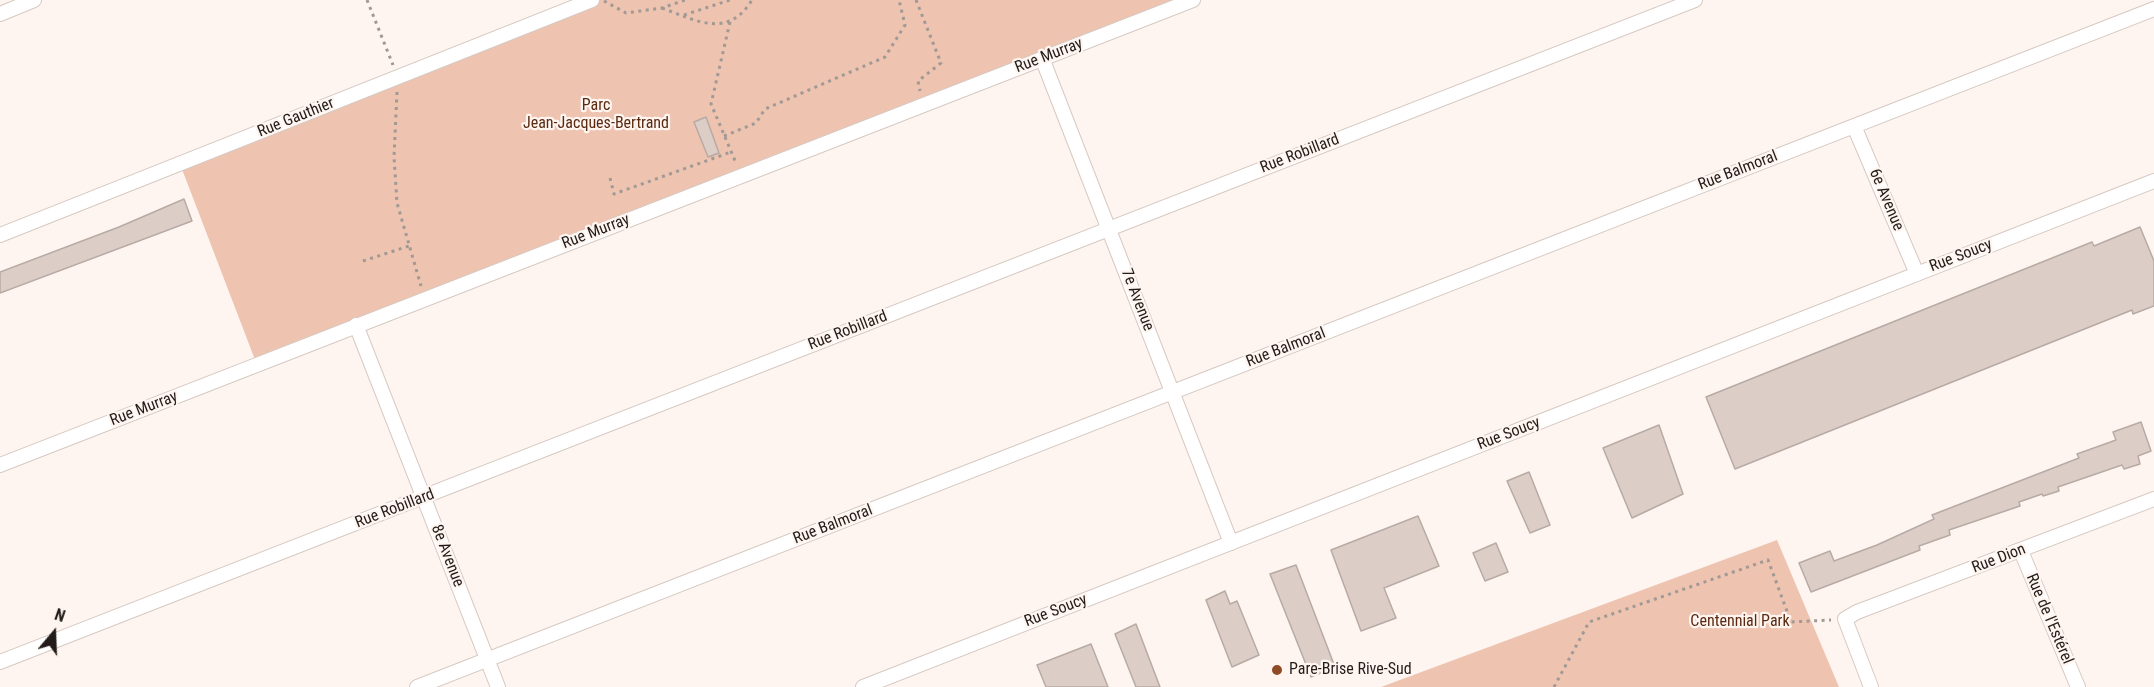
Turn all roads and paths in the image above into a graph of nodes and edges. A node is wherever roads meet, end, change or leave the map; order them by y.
1 (34, 0) edge
2 (367, 0) edge
3 (592, 0) edge
4 (603, 0) edge
5 (684, 0) edge
6 (730, 0) edge
7 (752, 0) edge
8 (899, 0) edge
9 (916, 0) edge
10 (1193, 0) edge
11 (1695, 0) edge
12 (662, 8) junction
13 (2154, 9) edge
14 (0, 14) edge
15 (683, 16) junction
16 (730, 22) junction
17 (1042, 58) junction
18 (398, 77) junction
19 (923, 105) junction
20 (1854, 126) junction
21 (724, 136) junction
22 (731, 152) junction
23 (741, 176) junction
24 (610, 178) dead end
25 (2154, 181) edge
26 (1109, 229) junction
27 (0, 235) edge
28 (409, 246) junction
29 (363, 261) dead end
30 (1917, 274) junction
31 (425, 298) junction
32 (356, 325) junction
33 (1173, 392) junction
34 (0, 465) edge
35 (424, 498) junction
36 (2154, 499) edge
37 (1231, 543) junction
38 (2021, 551) junction
39 (1845, 619) junction
40 (487, 660) junction
41 (0, 662) edge
42 (417, 687) edge
43 (498, 687) edge
44 (863, 687) edge
45 (1554, 687) edge
46 (1871, 687) edge
47 (2078, 687) edge

1 - 14 street
2 - 18 path
3 - 18 street, Rue Gauthier
4 - 12 path
5 - 12 path
6 - 15 path
7 - 16 path
8 - 21 path
9 - 19 path
10 - 17 street, Rue Murray
11 - 26 street, Rue Robillard
12 - 15 path
13 - 20 street, Rue Balmoral
15 - 16 path
16 - 21 path
17 - 19 street, Rue Murray
17 - 26 street, 7e Avenue
18 - 27 street, Rue Gauthier
18 - 28 path
19 - 23 street, Rue Murray
20 - 30 street, 6e Avenue
20 - 33 street, Rue Balmoral
21 - 22 path
22 - 23 path
22 - 24 path
23 - 31 street, Rue Murray
25 - 30 street, Rue Soucy
26 - 33 street, 7e Avenue
26 - 35 street, Rue Robillard
28 - 29 path
28 - 31 path
30 - 37 street, Rue Soucy
31 - 32 street, Rue Murray
32 - 34 street, Rue Murray
32 - 35 street, 8e Avenue
33 - 37 street, 7e Avenue
33 - 40 street, Rue Balmoral
35 - 40 street, 8e Avenue
35 - 41 street, Rue Robillard
36 - 38 street, Rue Dion
37 - 44 street, Rue Soucy
38 - 39 street, Rue Dion
38 - 47 street, Rue de l'Estérel
39 - 45 path
39 - 46 street
40 - 42 street, Rue Balmoral
40 - 43 street, 8e Avenue

